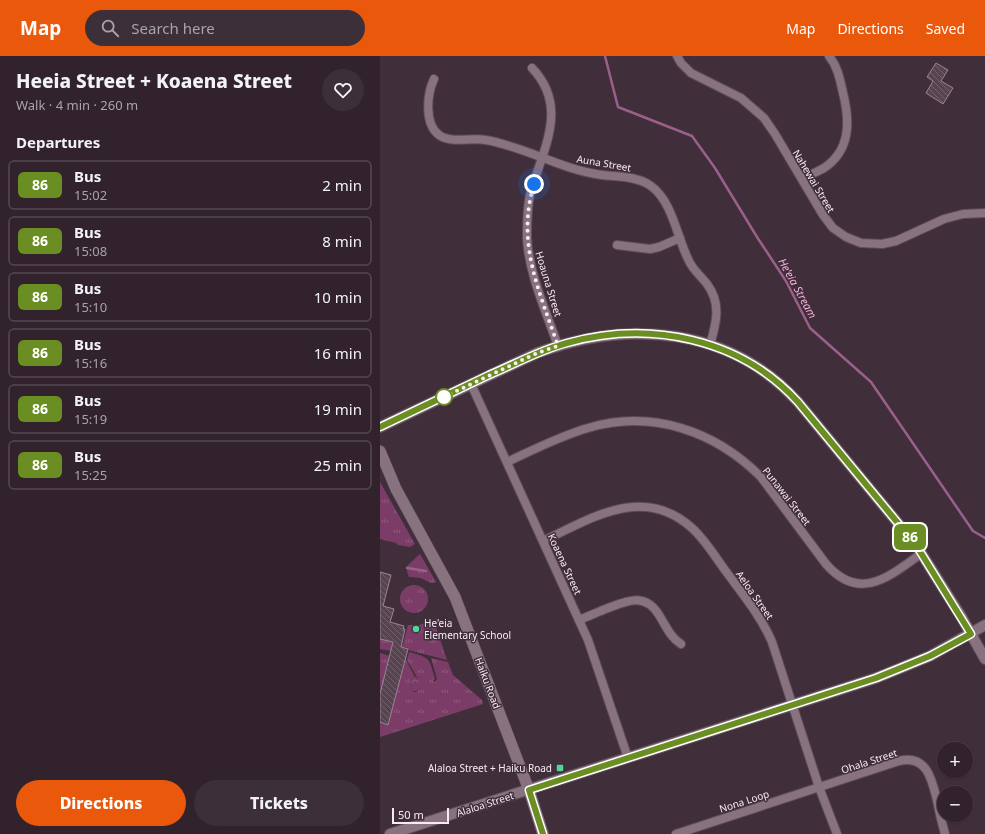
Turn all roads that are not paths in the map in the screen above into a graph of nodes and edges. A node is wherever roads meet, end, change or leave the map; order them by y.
1 (677, 56) edge
2 (829, 56) edge
3 (532, 68) dead end
4 (434, 79) dead end
5 (542, 157) junction
6 (802, 179) junction
7 (985, 213) edge
8 (680, 238) junction
9 (617, 245) dead end
10 (710, 345) junction
11 (558, 346) junction
12 (471, 384) junction
13 (380, 427) edge
14 (380, 451) edge
15 (507, 462) junction
16 (543, 541) junction
17 (922, 553) junction
18 (579, 620) junction
19 (985, 625) edge
20 (971, 634) junction
21 (681, 644) dead end
22 (985, 658) edge
23 (792, 705) junction
24 (628, 758) junction
25 (819, 787) junction
26 (529, 790) junction
27 (390, 834) edge
28 (543, 834) edge
29 (676, 834) edge
30 (837, 834) edge
31 (945, 834) edge

1 - 6 street, Nahewai Street
2 - 6 street
3 - 5 street, Hoauna Street
4 - 5 street, Auna Street
5 - 8 street, Auna Street
5 - 11 street, Hoauna Street
6 - 7 street, Nahewai Street
8 - 9 street
8 - 10 street, Auna Street
10 - 11 street
10 - 17 street
11 - 12 street
12 - 13 street
12 - 15 street, Koaena Street
14 - 26 main road, Haiku Road
15 - 16 street, Koaena Street
15 - 17 street, Punawai Street
16 - 18 street, Koaena Street
16 - 23 street, Aeloa Street
17 - 20 street
18 - 21 street
18 - 24 street, Koaena Street
19 - 20 street, Alaloa Street
20 - 22 street
20 - 23 street, Alaloa Street
23 - 24 street, Alaloa Street
23 - 25 street, Aeloa Street
24 - 26 street, Alaloa Street
25 - 29 street, Nona Loop
25 - 30 street, Aeloa Street
25 - 31 street, Ohala Street
26 - 27 street, Alaloa Street
26 - 28 main road, Haiku Road

